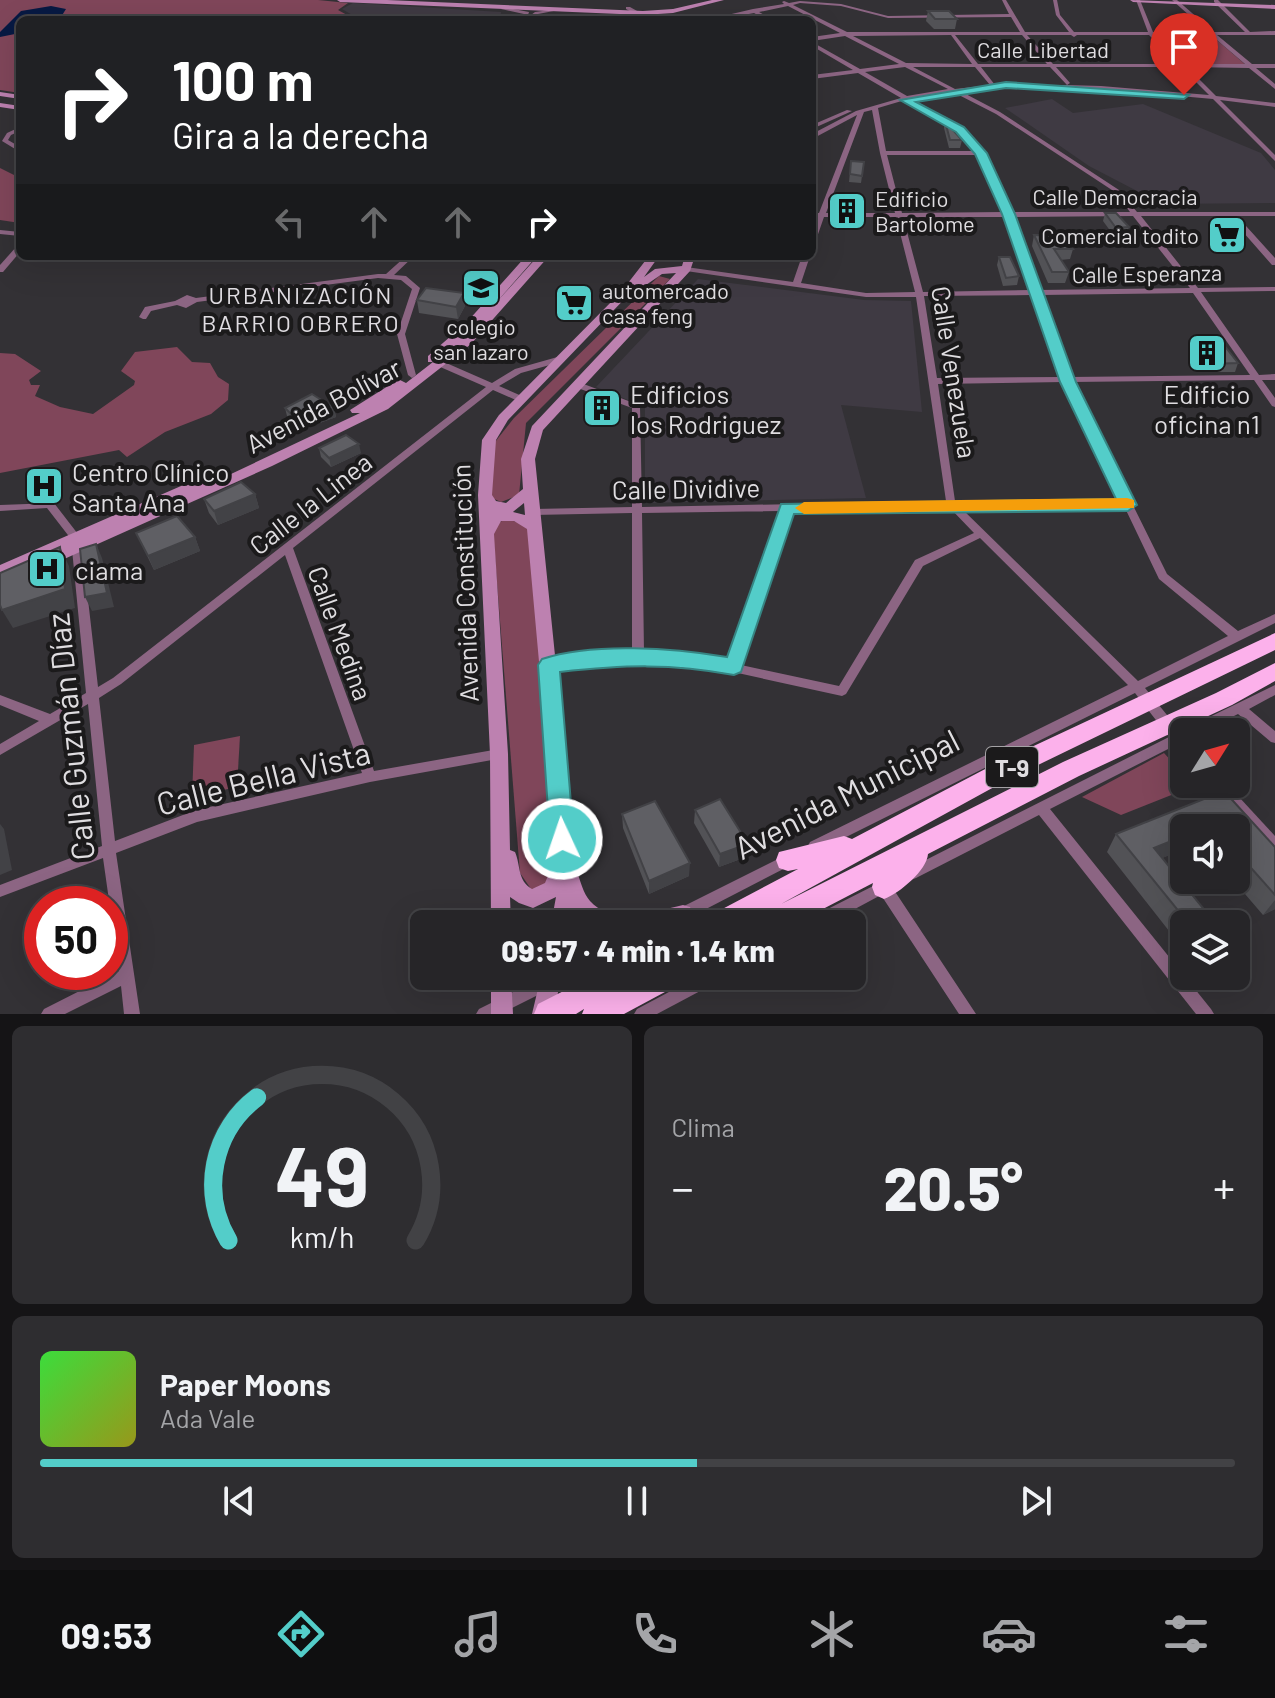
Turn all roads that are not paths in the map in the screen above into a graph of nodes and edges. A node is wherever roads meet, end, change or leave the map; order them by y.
1 (340, 0) edge
2 (384, 0) edge
3 (489, 0) edge
4 (526, 0) edge
5 (705, 0) edge
6 (721, 0) edge
7 (1004, 0) edge
8 (1055, 0) edge
9 (1136, 0) edge
10 (1185, 0) edge
11 (784, 1) edge
12 (1175, 1) edge
13 (1218, 3) edge
14 (503, 4) edge
15 (1275, 5) edge
16 (577, 7) junction
17 (628, 8) junction
18 (557, 10) junction
19 (753, 10) junction
20 (673, 11) junction
21 (639, 13) junction
22 (982, 14) junction
23 (1012, 15) junction
24 (526, 16) edge
25 (532, 16) edge
26 (614, 16) edge
27 (644, 16) edge
28 (664, 16) edge
29 (727, 16) edge
30 (764, 16) edge
31 (810, 16) edge
32 (816, 19) edge
33 (1275, 33) edge
34 (842, 34) junction
35 (1212, 34) junction
36 (1250, 34) junction
37 (1074, 35) junction
38 (1152, 35) junction
39 (953, 36) junction
40 (996, 36) junction
41 (1025, 36) junction
42 (816, 40) edge
43 (816, 44) edge
44 (905, 65) junction
45 (976, 66) junction
46 (1249, 66) junction
47 (1275, 66) edge
48 (1051, 67) junction
49 (1183, 67) junction
50 (858, 70) junction
51 (816, 76) edge
52 (1067, 83) junction
53 (991, 84) junction
54 (948, 86) junction
55 (1275, 87) edge
56 (956, 91) junction
57 (1211, 96) junction
58 (902, 98) junction
59 (1275, 103) edge
60 (857, 112) junction
61 (876, 112) junction
62 (816, 126) edge
63 (16, 131) edge
64 (816, 135) edge
65 (16, 148) edge
66 (883, 153) junction
67 (981, 153) junction
68 (1275, 158) edge
69 (1230, 213) junction
70 (1008, 214) junction
71 (1139, 214) junction
72 (1275, 214) edge
73 (816, 215) edge
74 (900, 215) junction
75 (16, 252) edge
76 (406, 260) edge
77 (528, 260) edge
78 (541, 260) edge
79 (651, 260) edge
80 (660, 260) edge
81 (805, 260) edge
82 (688, 262) edge
83 (1275, 263) edge
84 (0, 270) edge
85 (389, 276) junction
86 (796, 286) junction
87 (1275, 289) edge
88 (1196, 291) junction
89 (1036, 293) junction
90 (625, 294) junction
91 (920, 295) junction
92 (143, 317) dead end
93 (561, 359) junction
94 (441, 364) junction
95 (412, 375) junction
96 (1275, 377) edge
97 (1257, 378) junction
98 (935, 381) junction
99 (1068, 382) junction
100 (578, 385) junction
101 (493, 386) junction
102 (521, 399) junction
103 (1275, 404) edge
104 (530, 491) junction
105 (485, 495) junction
106 (951, 504) junction
107 (1128, 505) junction
108 (0, 508) edge
109 (787, 508) junction
110 (635, 511) junction
111 (533, 512) junction
112 (534, 528) junction
113 (487, 534) junction
114 (978, 535) junction
115 (76, 543) junction
116 (288, 549) junction
117 (0, 571) edge
118 (0, 581) edge
119 (1275, 618) edge
120 (1237, 637) junction
121 (1275, 641) edge
122 (638, 656) junction
123 (549, 665) junction
124 (734, 667) junction
125 (1275, 671) edge
126 (1275, 690) edge
127 (93, 696) junction
128 (1145, 696) junction
129 (0, 700) edge
130 (1241, 709) junction
131 (1205, 718) edge
132 (1221, 718) edge
133 (51, 720) junction
134 (1170, 726) edge
135 (1170, 738) edge
136 (1275, 738) edge
137 (1170, 740) edge
138 (0, 750) edge
139 (499, 754) junction
140 (370, 777) junction
141 (1232, 798) edge
142 (1042, 809) junction
143 (939, 838) junction
144 (562, 842) junction
145 (863, 843) junction
146 (1275, 846) edge
147 (109, 851) junction
148 (788, 860) junction
149 (114, 886) edge
150 (884, 887) junction
151 (0, 891) edge
152 (501, 910) edge
153 (564, 910) edge
154 (584, 910) edge
155 (691, 910) edge
156 (768, 910) edge
157 (773, 910) edge
158 (840, 910) edge
159 (128, 988) edge
160 (96, 990) edge
161 (499, 990) edge
162 (533, 990) edge
163 (551, 990) edge
164 (593, 990) edge
165 (642, 990) edge
166 (687, 990) edge
167 (496, 1011) edge
168 (49, 1014) edge
169 (132, 1014) edge
170 (546, 1014) edge
171 (596, 1014) edge
172 (642, 1014) edge
173 (968, 1014) edge
174 (1206, 1014) edge

1 - 14 street
2 - 3 street
4 - 16 street
5 - 17 street
6 - 20 street
7 - 23 street
8 - 37 street
9 - 12 street
9 - 38 street
10 - 13 street
11 - 19 street
11 - 22 street
11 - 31 street
12 - 13 street
12 - 35 street
13 - 15 street
13 - 36 street
14 - 18 street
14 - 24 street
16 - 17 street
16 - 18 street
16 - 21 street
16 - 26 street
17 - 21 street
18 - 25 street
19 - 29 street
19 - 30 street
20 - 21 street
20 - 28 street
21 - 27 street
22 - 23 street
22 - 40 street
23 - 41 street
32 - 34 street
33 - 36 street
34 - 39 street
34 - 42 street
34 - 44 street
35 - 36 street
35 - 38 street
35 - 46 street
37 - 38 street
37 - 41 street
38 - 49 street
39 - 40 street
39 - 45 street
40 - 41 street
41 - 48 street
43 - 50 street
44 - 45 street, Calle Libertad
44 - 50 street, Calle Libertad
44 - 54 street
45 - 48 street, Calle Libertad
45 - 53 street
46 - 47 street, Calle Libertad
46 - 49 street, Calle Libertad
46 - 55 street
48 - 49 street, Calle Libertad
48 - 52 street
49 - 57 street
50 - 51 street, Calle Libertad
50 - 58 street
52 - 53 street
52 - 57 street
53 - 54 street
53 - 56 street
53 - 57 street
54 - 56 street
54 - 58 street
56 - 58 street
56 - 71 street
57 - 59 street
57 - 68 street
58 - 60 street
58 - 61 street
58 - 67 street
60 - 61 street
60 - 62 street
60 - 64 street
60 - 73 street
61 - 66 street, Calle Venezuela
63 - 65 street
66 - 67 street
66 - 74 street, Calle Venezuela
67 - 70 street
69 - 71 street, Calle Democracia
69 - 72 street, Calle Democracia
69 - 83 street
70 - 71 street, Calle Democracia
70 - 74 street, Calle Democracia
70 - 89 street
71 - 88 street
73 - 74 street, Calle Democracia
74 - 91 street, Calle Venezuela
75 - 84 street
76 - 85 street
77 - 95 street, Avenida Bolívar
78 - 94 street, Avenida Bolívar
79 - 90 street, Avenida Constitución
80 - 90 street
81 - 86 street
82 - 86 street, Calle Esperanza
82 - 90 street
82 - 100 street
85 - 92 street
85 - 95 street
86 - 91 street, Calle Esperanza
87 - 88 street, Calle Esperanza
88 - 89 street, Calle Esperanza
88 - 97 street
89 - 91 street, Calle Esperanza
89 - 99 street
90 - 93 street, Avenida Constitución
91 - 98 street, Calle Venezuela
93 - 101 street, Calle la Linea
93 - 102 street, Avenida Constitución
94 - 101 street
94 - 115 street, Avenida Bolívar
95 - 115 street, Avenida Bolívar
96 - 97 street
97 - 99 street
97 - 103 street
98 - 99 street
98 - 106 street, Calle Venezuela
99 - 107 street
100 - 104 street
100 - 110 street
101 - 102 street
101 - 116 street, Calle la Linea
102 - 105 street, Avenida Constitución
104 - 105 street
104 - 111 street
105 - 113 street, Avenida Constitución
106 - 107 street, Calle Dividive
106 - 109 street, Calle Dividive
106 - 114 street
107 - 120 street
108 - 115 street
109 - 110 street, Calle Dividive
109 - 124 street
110 - 111 street, Calle Dividive
110 - 122 street
111 - 112 street
112 - 113 street
112 - 123 street
113 - 139 street, Avenida Constitución
114 - 124 street
114 - 128 street
115 - 117 street, Avenida Bolívar
115 - 118 street, Avenida Bolívar
115 - 127 street, Calle Guzmán Díaz
116 - 127 street, Calle la Linea
116 - 140 street, Calle Medina
119 - 120 street, Avenida Municipal / T-9
120 - 128 street, Avenida Municipal / T-9
121 - 128 highway, Avenida Municipal / T-9
122 - 123 street
122 - 124 street
123 - 144 street
125 - 131 highway, Avenida Municipal / T-9
126 - 130 street
127 - 133 street, Calle la Linea
127 - 147 street, Calle Guzmán Díaz
128 - 134 street
128 - 145 highway, Avenida Municipal / T-9
128 - 148 street, Avenida Municipal / T-9
129 - 133 street
130 - 132 street
130 - 136 street
133 - 138 street, Calle la Linea
135 - 143 highway, Avenida Municipal / T-9
137 - 142 street, Avenida Municipal / T-9
139 - 140 street, Calle Bella Vista
139 - 144 street
139 - 152 street, Avenida Constitución
140 - 147 street, Calle Bella Vista
141 - 146 street
142 - 150 street, Avenida Municipal / T-9
142 - 174 street
143 - 150 highway
143 - 157 highway, Avenida Municipal / T-9
144 - 153 street
144 - 154 street
145 - 148 highway
145 - 156 highway, Avenida Municipal / T-9
147 - 149 street, Calle Guzmán Díaz
147 - 151 street, Calle Bella Vista
148 - 155 street, Avenida Municipal / T-9
150 - 158 street, Avenida Municipal / T-9
150 - 173 street
159 - 169 street, Calle Guzmán Díaz
160 - 168 street
161 - 167 street
162 - 167 street
163 - 170 street
164 - 170 highway
165 - 171 highway
166 - 172 street

